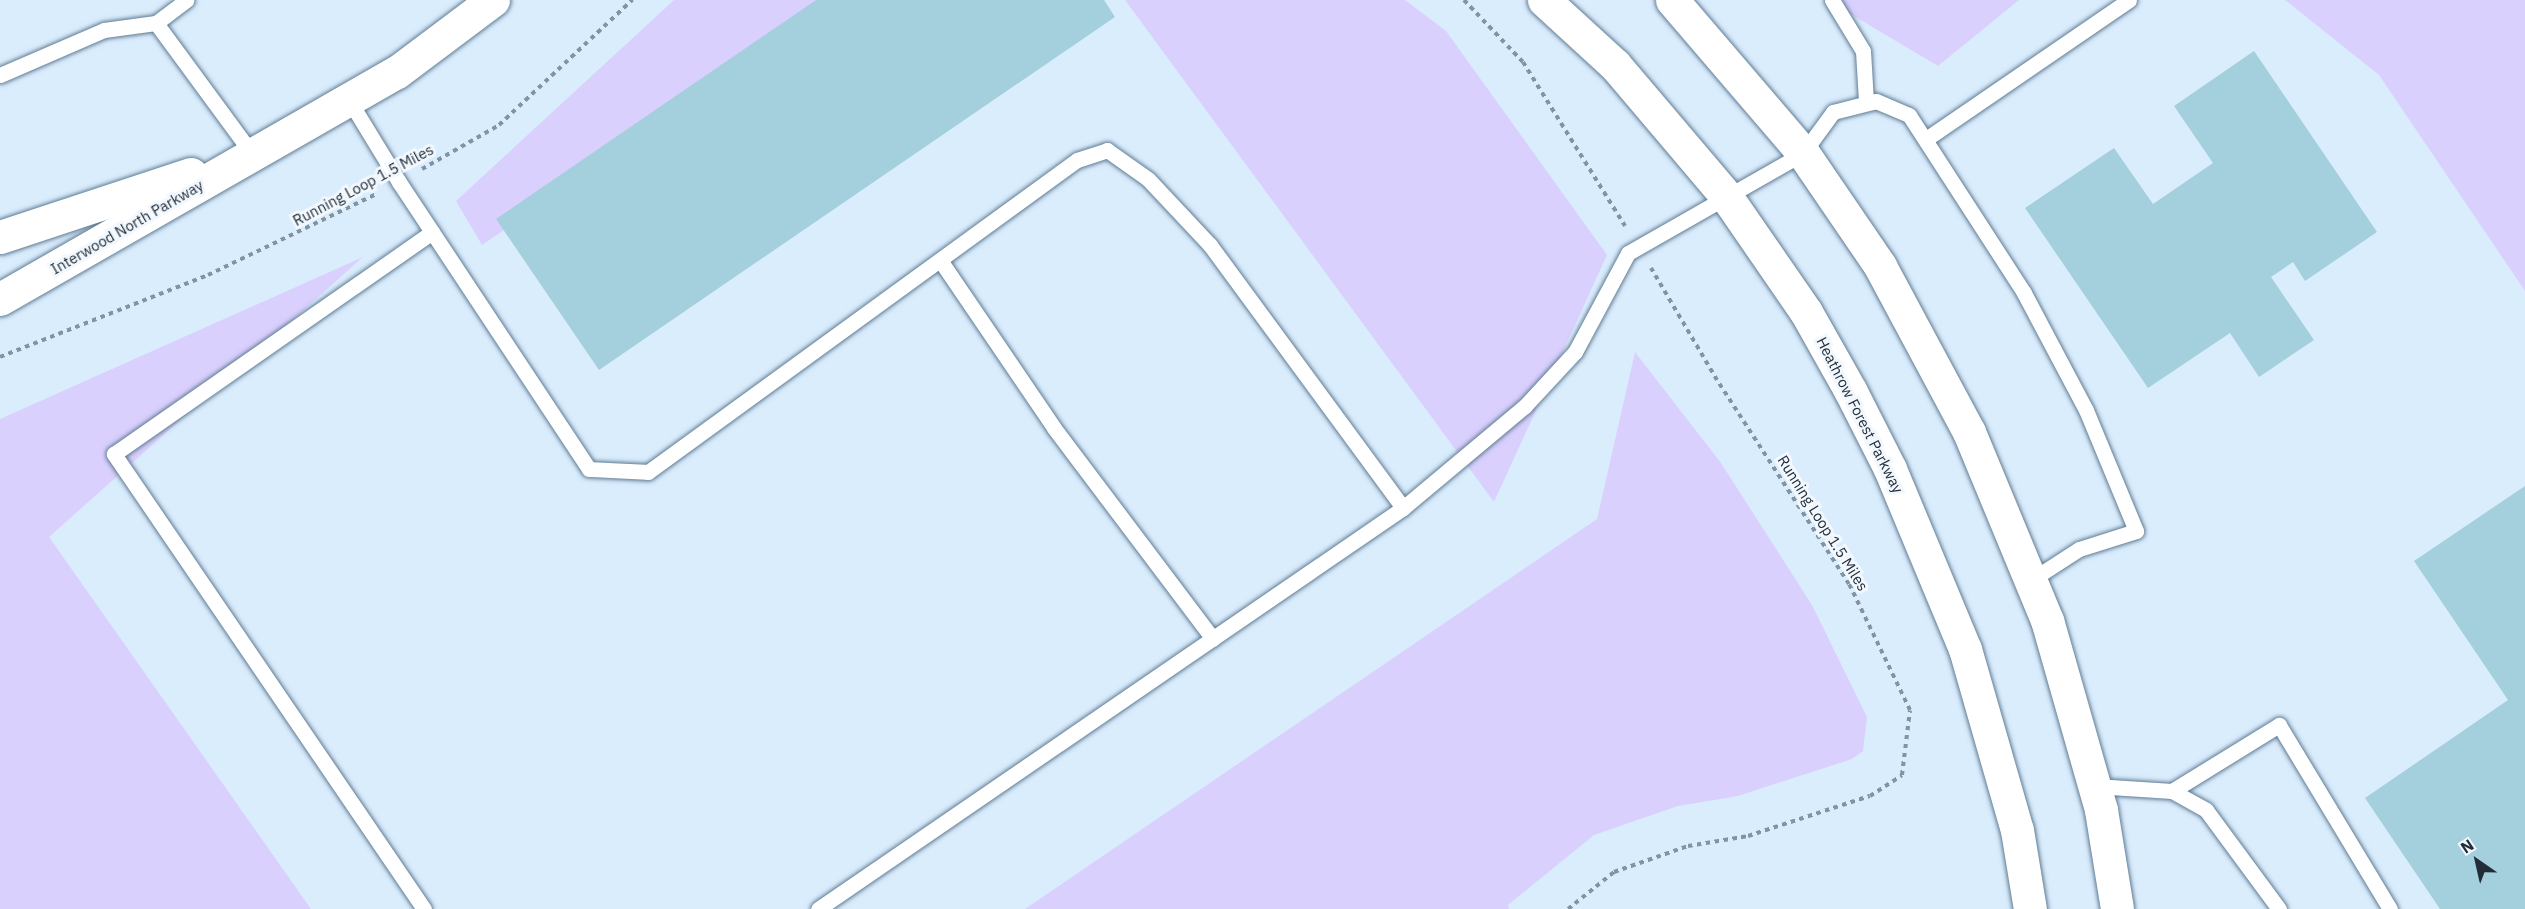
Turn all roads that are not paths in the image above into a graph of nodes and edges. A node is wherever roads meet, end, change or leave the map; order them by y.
1 (493, 0) edge
2 (1544, 0) edge
3 (1672, 0) edge
4 (1832, 0) edge
5 (2129, 0) edge
6 (179, 2) edge
7 (156, 23) junction
8 (0, 75) edge
9 (349, 100) junction
10 (1866, 102) junction
11 (1926, 139) junction
12 (1803, 153) junction
13 (253, 155) junction
14 (1726, 196) junction
15 (432, 232) junction
16 (0, 237) edge
17 (940, 260) junction
18 (0, 299) edge
19 (1403, 508) junction
20 (2031, 580) junction
21 (1213, 639) junction
22 (2095, 786) junction
23 (2172, 791) junction
24 (424, 909) edge
25 (818, 909) edge
26 (2030, 909) edge
27 (2117, 909) edge
28 (2279, 909) edge
29 (2390, 909) edge

1 - 9 street, Interwood North Parkway
2 - 14 street, Heathrow Forest Parkway
3 - 12 street
4 - 10 lane
5 - 11 lane
6 - 7 lane
7 - 8 lane
7 - 13 lane
9 - 13 street, Interwood North Parkway
9 - 15 lane
10 - 11 lane
10 - 12 lane
11 - 20 lane
12 - 14 lane
12 - 20 street
13 - 16 street, Interwood North Parkway
13 - 18 street, Interwood North Parkway
14 - 19 lane
14 - 26 street, Heathrow Forest Parkway
15 - 17 lane
15 - 24 lane
17 - 19 lane
17 - 21 lane
19 - 21 lane
20 - 22 street
21 - 25 lane
22 - 23 lane
22 - 27 street
23 - 28 lane
23 - 29 lane

